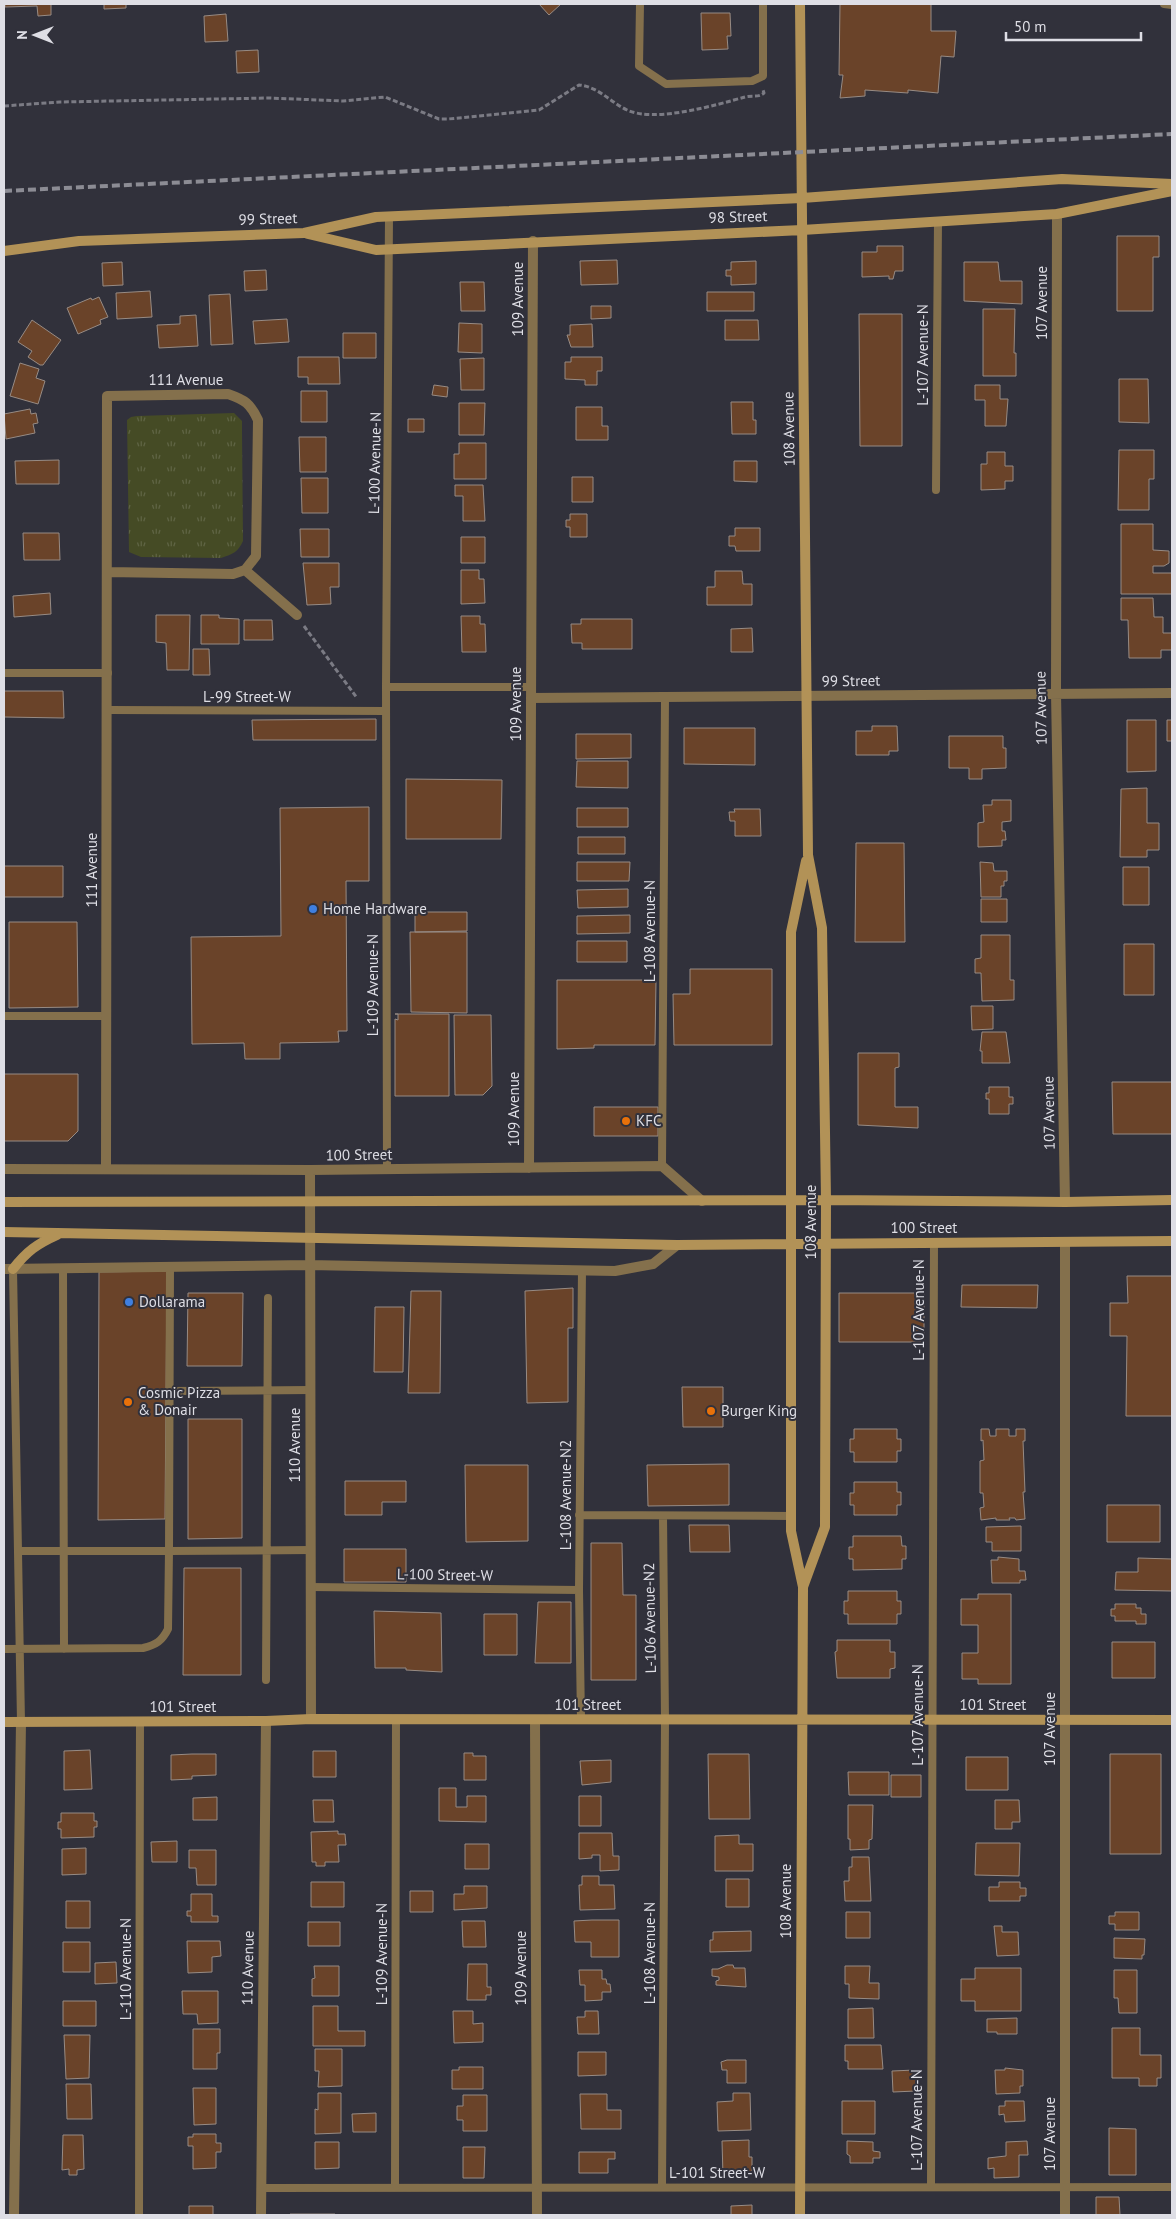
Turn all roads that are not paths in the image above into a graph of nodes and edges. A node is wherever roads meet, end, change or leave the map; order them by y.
1 (640, 4) edge
2 (763, 4) edge
3 (800, 4) edge
4 (1164, 4) edge
5 (1172, 5) edge
6 (1172, 184) edge
7 (1172, 191) edge
8 (802, 198) junction
9 (532, 210) joint
10 (1057, 214) junction
11 (389, 216) junction
12 (938, 221) junction
13 (802, 230) junction
14 (304, 233) junction
15 (533, 241) junction
16 (391, 249) junction
17 (4, 251) edge
18 (936, 490) dead end
19 (246, 570) junction
20 (108, 572) junction
21 (297, 615) road end
22 (4, 673) edge
23 (108, 673) junction
24 (386, 687) junction
25 (531, 687) junction
26 (1056, 693) junction
27 (1172, 693) edge
28 (665, 697) junction
29 (808, 697) junction
30 (531, 698) junction
31 (108, 710) junction
32 (386, 711) junction
33 (808, 855) junction
34 (4, 1016) edge
35 (107, 1016) junction
36 (662, 1166) junction
37 (529, 1168) junction
38 (4, 1169) edge
39 (106, 1169) junction
40 (310, 1170) junction
41 (387, 1170) junction
42 (826, 1200) junction
43 (1172, 1200) edge
44 (310, 1201) junction
45 (702, 1201) junction
46 (791, 1201) junction
47 (4, 1202) edge
48 (1065, 1202) junction
49 (4, 1232) edge
50 (60, 1234) junction
51 (310, 1237) junction
52 (1172, 1241) edge
53 (1065, 1242) junction
54 (826, 1243) junction
55 (934, 1243) junction
56 (792, 1244) junction
57 (677, 1245) junction
58 (309, 1264) junction
59 (170, 1267) junction
60 (8, 1269) edge
61 (64, 1269) junction
62 (582, 1270) junction
63 (268, 1298) dead end
64 (268, 1390) junction
65 (310, 1390) junction
66 (170, 1391) junction
67 (580, 1515) junction
68 (663, 1516) junction
69 (791, 1516) junction
70 (268, 1550) junction
71 (311, 1550) junction
72 (18, 1551) junction
73 (63, 1551) junction
74 (169, 1551) junction
75 (311, 1587) junction
76 (803, 1587) junction
77 (579, 1590) junction
78 (64, 1648) junction
79 (4, 1649) edge
80 (19, 1649) junction
81 (266, 1680) dead end
82 (311, 1719) junction
83 (802, 1719) junction
84 (535, 1720) junction
85 (581, 1720) junction
86 (665, 1720) junction
87 (931, 1720) junction
88 (1172, 1720) edge
89 (266, 1721) junction
90 (396, 1721) junction
91 (1065, 1721) junction
92 (4, 1722) edge
93 (21, 1722) junction
94 (140, 1722) junction
95 (662, 2187) junction
96 (800, 2187) junction
97 (930, 2187) junction
98 (1065, 2187) junction
99 (1172, 2187) edge
100 (261, 2188) junction
101 (395, 2188) junction
102 (537, 2188) junction
103 (14, 2215) edge
104 (140, 2215) edge
105 (261, 2215) edge
106 (537, 2215) edge
107 (800, 2215) edge
108 (1065, 2215) edge

1 - 2 lane
3 - 8 main road, 108 Avenue
4 - 5 lane
6 - 8 main road, 98 Street
7 - 10 main road, 98 Street
8 - 9 main road, 98 Street
8 - 13 main road, 108 Avenue
9 - 11 main road, 99 Street
10 - 12 main road, 98 Street
10 - 26 street, 107 Avenue
11 - 14 main road, 99 Street
11 - 16 lane, L-100 Avenue-N
12 - 13 main road, 98 Street
12 - 18 lane, L-107 Avenue-N
13 - 15 main road, 98 Street
13 - 29 main road, 108 Avenue
14 - 16 main road, 98 Street
14 - 17 main road, 99 Street
15 - 16 main road, 98 Street
15 - 25 street, 109 Avenue
16 - 24 lane, L-100 Avenue-N
19 - 20 street
19 - 20 street, 111 Avenue
19 - 21 street
20 - 23 street, 111 Avenue
22 - 23 lane
23 - 31 street, 111 Avenue
24 - 25 lane
24 - 32 lane, L-100 Avenue-N
25 - 30 street, 109 Avenue
26 - 27 street, 99 Street
26 - 29 street, 99 Street
26 - 48 street, 107 Avenue
28 - 29 street, 99 Street
28 - 30 street, 99 Street
28 - 36 lane, L-108 Avenue-N
29 - 33 main road, 108 Avenue
30 - 37 street, 109 Avenue
31 - 32 lane, L-99 Street-W
31 - 35 street, 111 Avenue
32 - 41 lane, L-109 Avenue-N
33 - 42 main road, 108 Avenue
33 - 46 main road, 108 Avenue
34 - 35 lane
35 - 39 street, 111 Avenue
36 - 37 street, 100 Street
36 - 45 street
37 - 41 street, 100 Street
38 - 39 street, 100 Street
39 - 40 street, 100 Street
40 - 41 street, 100 Street
40 - 44 street, 110 Avenue
42 - 46 main road, 100 Street
42 - 48 main road, 100 Street
42 - 54 main road, 108 Avenue
43 - 48 main road, 100 Street
44 - 45 main road, 100 Street
44 - 47 main road, 100 Street
44 - 51 street, 110 Avenue
45 - 46 main road, 100 Street
46 - 56 main road, 108 Avenue
49 - 50 main road, 100 Street
50 - 51 main road, 100 Street
50 - 60 main road
51 - 57 main road, 100 Street
51 - 58 street, 110 Avenue
52 - 53 main road, 100 Street
53 - 55 main road, 100 Street
53 - 91 street, 107 Avenue
54 - 55 main road, 100 Street
54 - 56 main road, 100 Street
54 - 76 main road, 108 Avenue
55 - 87 lane, L-107 Avenue-N
56 - 57 main road, 100 Street
56 - 69 main road, 108 Avenue
57 - 62 street
58 - 59 street
58 - 62 street
58 - 65 street, 110 Avenue
59 - 61 street
59 - 66 lane
60 - 61 street
60 - 72 lane
61 - 73 lane
62 - 67 lane, L-108 Avenue-N2
63 - 64 lane
64 - 65 lane
64 - 66 lane
64 - 70 lane
65 - 71 street, 110 Avenue
66 - 74 lane
67 - 68 lane
67 - 77 lane, L-108 Avenue-N2
68 - 69 lane
68 - 86 lane, L-106 Avenue-N2
69 - 76 main road, 108 Avenue
70 - 71 lane
70 - 74 lane
70 - 81 lane
71 - 75 street, 110 Avenue
72 - 73 lane
72 - 80 lane
73 - 74 lane
73 - 78 lane
74 - 78 lane
75 - 77 lane, L-100 Street-W
75 - 82 street, 110 Avenue
76 - 83 main road, 108 Avenue
77 - 85 lane, L-108 Avenue-N2
78 - 80 lane
79 - 80 lane
80 - 93 lane
82 - 89 main road, 101 Street
82 - 90 main road, 101 Street
83 - 86 main road, 101 Street
83 - 87 main road, 101 Street
83 - 96 main road, 108 Avenue
84 - 85 main road, 101 Street
84 - 90 main road, 101 Street
84 - 102 street, 109 Avenue
85 - 86 main road, 101 Street
86 - 95 lane, L-108 Avenue-N
87 - 91 main road, 101 Street
87 - 97 lane, L-107 Avenue-N
88 - 91 main road, 101 Street
89 - 94 main road, 101 Street
89 - 100 street, 110 Avenue
90 - 101 lane, L-109 Avenue-N
91 - 98 street, 107 Avenue
92 - 93 main road, 101 Street
93 - 94 main road, 101 Street
93 - 103 street
94 - 104 lane, L-110 Avenue-N
95 - 96 lane, L-101 Street-W
95 - 102 lane, L-101 Street-W
96 - 97 lane, L-101 Street-W
96 - 107 main road, 108 Avenue
97 - 98 lane, L-101 Street-W
98 - 99 lane, L-101 Street-W
98 - 108 street, 107 Avenue
100 - 101 lane, L-101 Street-W
100 - 105 street, 110 Avenue
101 - 102 lane, L-101 Street-W
102 - 106 street, 109 Avenue

